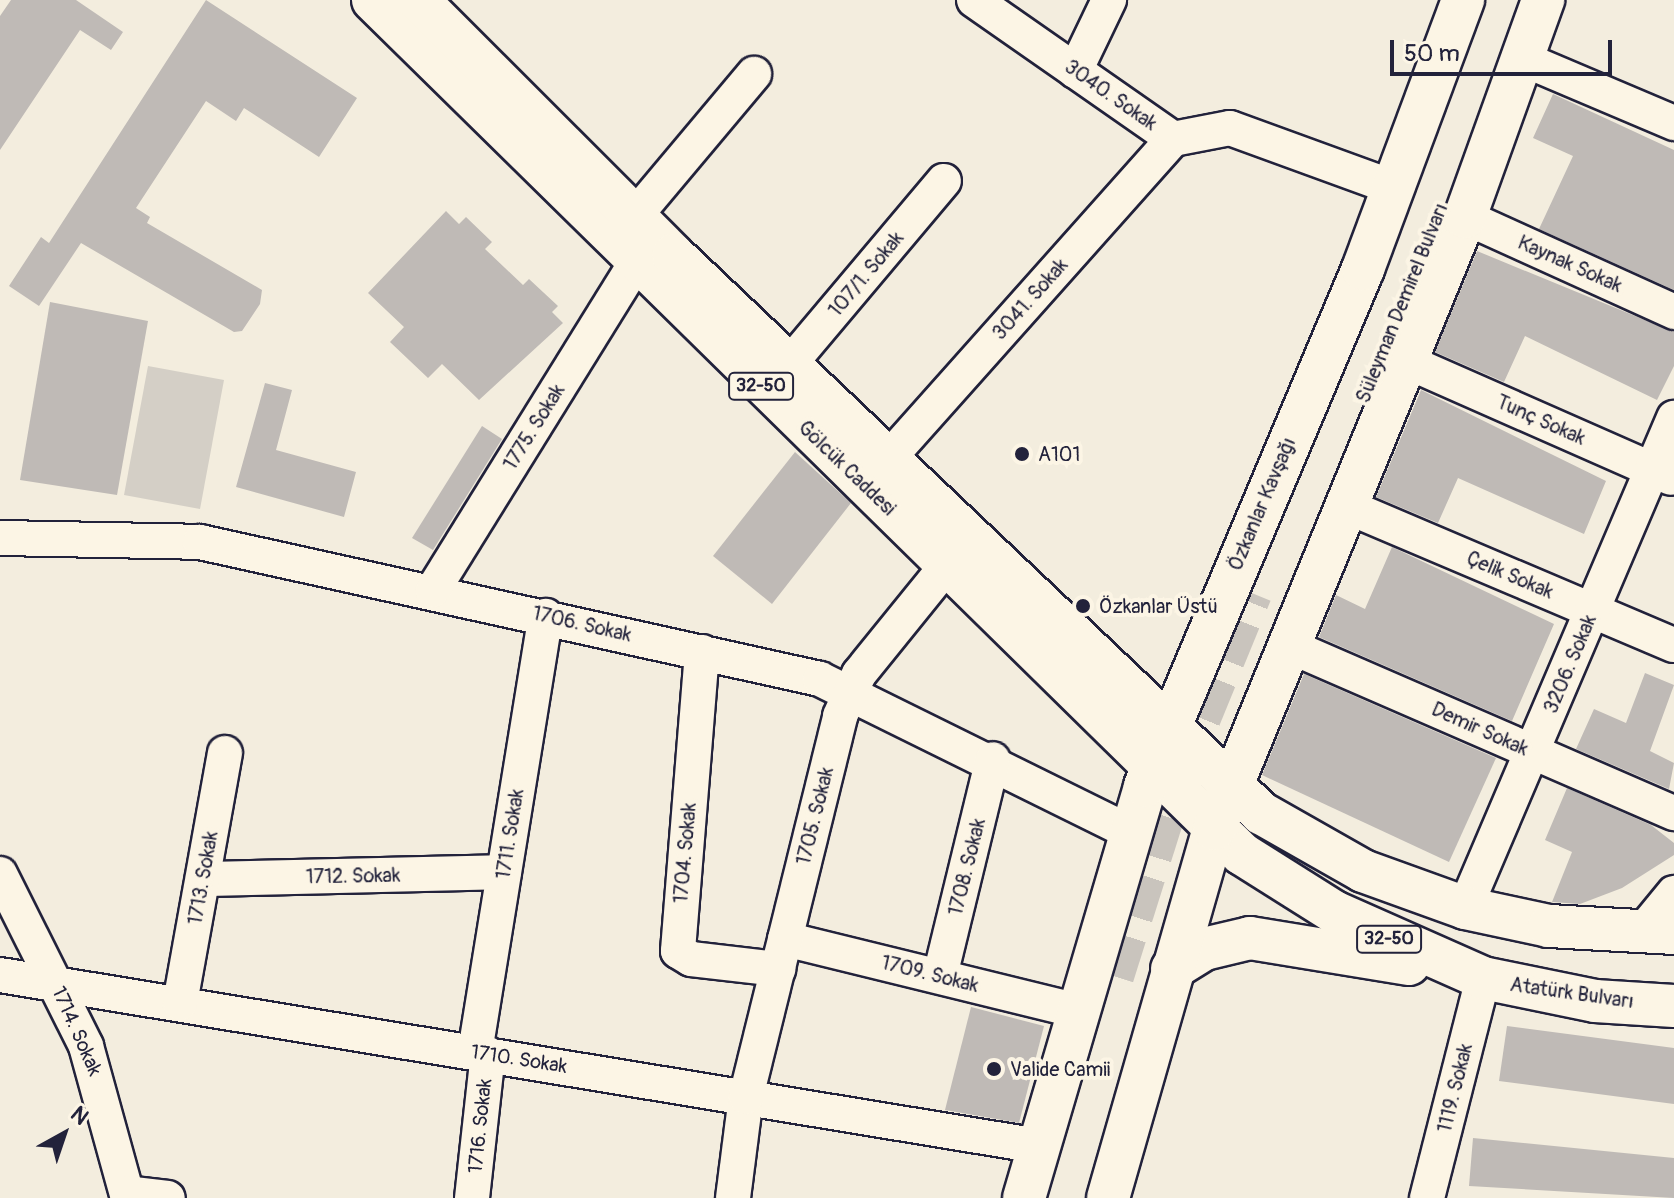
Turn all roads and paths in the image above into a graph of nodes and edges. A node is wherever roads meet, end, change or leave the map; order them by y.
1 (373, 0) edge
2 (418, 0) edge
3 (974, 0) edge
4 (1109, 0) edge
5 (1463, 0) edge
6 (1487, 0) edge
7 (1519, 0) edge
8 (1543, 0) edge
9 (1523, 59) junction
10 (1075, 71) junction
11 (754, 74) dead end
12 (1674, 123) edge
13 (1173, 139) junction
14 (944, 181) dead end
15 (1395, 188) junction
16 (634, 217) junction
17 (1465, 217) junction
18 (635, 264) junction
19 (1674, 312) edge
20 (1408, 362) junction
21 (788, 366) junction
22 (1674, 418) edge
23 (887, 460) junction
24 (1663, 474) edge
25 (1346, 506) junction
26 (0, 538) edge
27 (948, 564) junction
28 (433, 590) junction
29 (1593, 610) junction
30 (546, 616) junction
31 (1287, 645) junction
32 (1674, 645) edge
33 (702, 652) junction
34 (849, 690) junction
35 (1160, 748) junction
36 (1533, 752) junction
37 (225, 753) dead end
38 (993, 759) junction
39 (1229, 787) junction
40 (1674, 813) edge
41 (1214, 829) junction
42 (1130, 832) junction
43 (504, 872) junction
44 (0, 874) edge
45 (203, 879) junction
46 (1674, 893) edge
47 (1465, 908) junction
48 (1657, 933) edge
49 (782, 954) junction
50 (0, 975) edge
51 (940, 976) junction
52 (1141, 976) junction
53 (1483, 978) junction
54 (57, 984) junction
55 (180, 1003) junction
56 (1674, 1006) edge
57 (1075, 1010) junction
58 (481, 1053) junction
59 (746, 1097) junction
60 (1038, 1146) junction
61 (127, 1196) edge
62 (168, 1198) edge
63 (472, 1198) edge
64 (733, 1198) edge
65 (1024, 1198) edge
66 (1052, 1198) edge
67 (1081, 1198) edge
68 (1108, 1198) edge
69 (1427, 1198) edge

1 - 18 main road, Gölcük Caddesi / 32-50
2 - 16 main road, Gölcük Caddesi / 32-50
3 - 10 street, 3040. Sokak
4 - 10 street
5 - 15 main road, Özkanlar Kavşağı
6 - 7 main road, Süleyman Demirel Bulvarı
8 - 9 main road
9 - 12 street
9 - 17 main road
10 - 13 street, 3040. Sokak
11 - 16 street
13 - 15 street, 3040. Sokak
13 - 23 street, 3041. Sokak
14 - 21 street, 107/1. Sokak
15 - 35 main road, Özkanlar Kavşağı
16 - 21 main road, Gölcük Caddesi / 32-50
17 - 19 street, Kaynak Sokak
17 - 20 main road
18 - 27 main road, Gölcük Caddesi / 32-50
18 - 28 street, 1775. Sokak
20 - 24 street, Tunç Sokak
20 - 25 main road
21 - 23 main road, Gölcük Caddesi / 32-50
22 - 24 street, 3206. Sokak
23 - 35 main road, Gölcük Caddesi / 32-50
24 - 29 street, 3206. Sokak
25 - 29 street, Çelik Sokak
25 - 31 main road
26 - 28 street, 1706. Sokak
27 - 34 street, 1705. Sokak
27 - 35 main road, Gölcük Caddesi / 32-50
28 - 30 street, 1706. Sokak
29 - 32 street, Çelik Sokak
29 - 36 street, 3206. Sokak
30 - 33 street, 1706. Sokak
30 - 43 street, 1711. Sokak
31 - 36 street, Demir Sokak
31 - 39 main road
33 - 34 street, 1706. Sokak
33 - 49 street, 1704. Sokak
34 - 38 street, 1706. Sokak
34 - 49 street, 1705. Sokak
35 - 39 main road, 32-50
35 - 41 main road, Atatürk Bulvarı / 32-50
35 - 42 main road, Özkanlar Kavşağı
36 - 40 street, Demir Sokak
36 - 47 street, 3206. Sokak
37 - 45 street, 1713. Sokak
38 - 42 street, 1706. Sokak
38 - 51 street, 1708. Sokak
39 - 41 main road
39 - 47 main road, 32-50
41 - 52 main road
41 - 53 main road, Atatürk Bulvarı / 32-50
42 - 57 main road, Özkanlar Kavşağı
43 - 45 street, 1712. Sokak
43 - 58 street, 1711. Sokak
44 - 54 street, 1714. Sokak
45 - 55 street, 1713. Sokak
46 - 48 street
47 - 48 main road, 32-50
49 - 51 street, 1709. Sokak
49 - 59 street, 1705. Sokak
50 - 54 street, 1710. Sokak
51 - 57 street, 1709. Sokak
52 - 53 main road
52 - 66 main road
52 - 67 main road
52 - 68 main road
53 - 56 main road, Atatürk Bulvarı / 32-50
53 - 69 street, 1119. Sokak
54 - 55 street, 1710. Sokak
54 - 61 street, 1714. Sokak
55 - 58 street, 1710. Sokak
57 - 60 main road, Özkanlar Kavşağı
58 - 59 street, 1710. Sokak
58 - 63 street, 1716. Sokak
59 - 60 street, 1710. Sokak
59 - 64 street, 1705. Sokak
60 - 65 main road, Özkanlar Kavşağı
61 - 62 street

